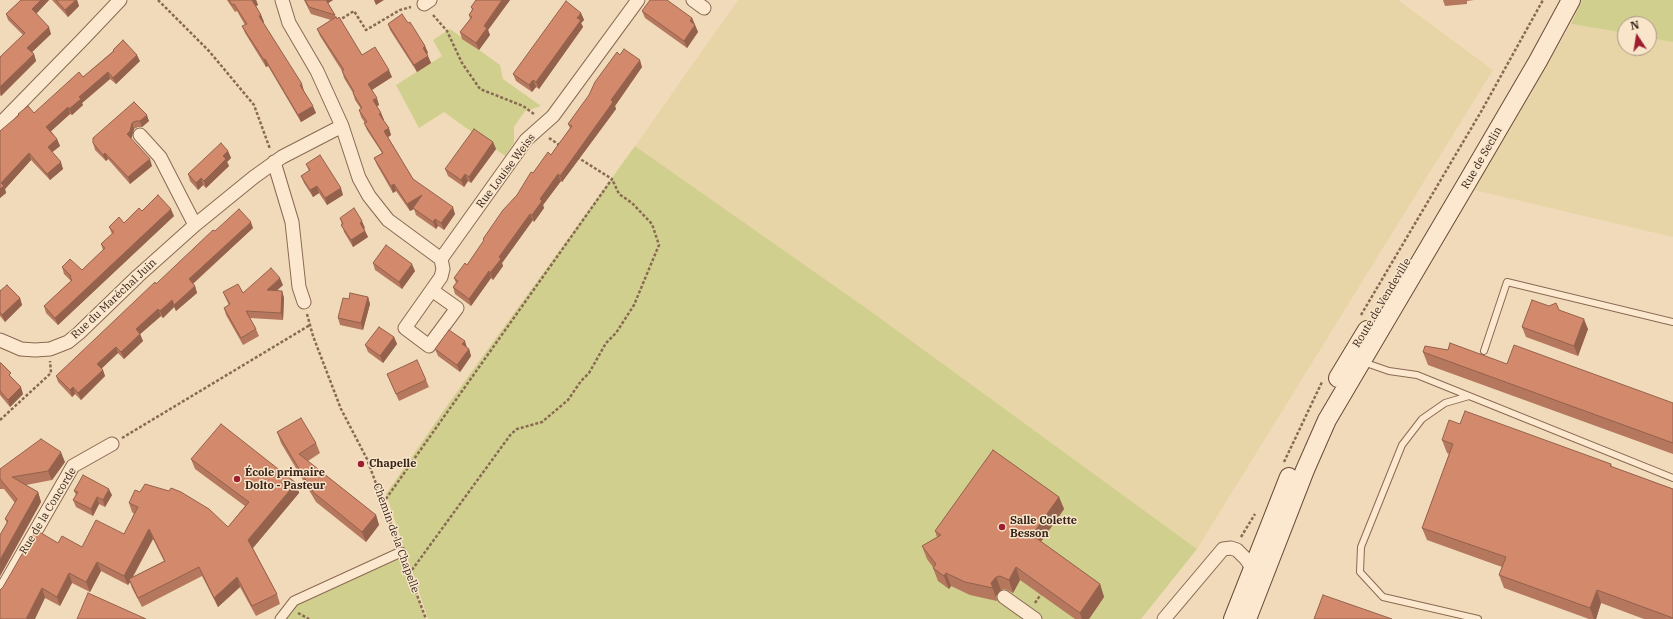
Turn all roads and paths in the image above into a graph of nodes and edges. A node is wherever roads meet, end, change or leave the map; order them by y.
1 (120, 0) edge
2 (158, 0) edge
3 (282, 0) edge
4 (638, 0) edge
5 (692, 0) edge
6 (1543, 0) edge
7 (1557, 0) edge
8 (1571, 0) edge
9 (427, 2) edge
10 (704, 8) dead end
11 (334, 23) edge
12 (0, 124) edge
13 (342, 126) junction
14 (541, 127) junction
15 (140, 135) dead end
16 (561, 146) edge
17 (574, 155) edge
18 (274, 162) junction
19 (612, 179) junction
20 (195, 225) junction
21 (441, 259) junction
22 (433, 291) dead end
23 (304, 302) joint
24 (1390, 315) joint
25 (1359, 318) dead end
26 (1673, 322) edge
27 (310, 325) junction
28 (0, 340) edge
29 (50, 349) junction
30 (1484, 351) dead end
31 (1356, 360) junction
32 (1325, 376) dead end
33 (1469, 396) junction
34 (0, 420) edge
35 (112, 444) joint
36 (1281, 467) dead end
37 (1673, 478) edge
38 (383, 503) junction
39 (1258, 510) dead end
40 (1234, 549) junction
41 (401, 552) junction
42 (1253, 569) junction
43 (409, 574) junction
44 (0, 593) edge
45 (1004, 598) dead end
46 (280, 619) edge
47 (426, 619) edge
48 (1034, 619) edge
49 (1164, 619) edge
50 (1233, 619) edge
51 (1247, 619) edge
52 (1478, 619) edge

1 - 12 street
2 - 18 path
3 - 13 street
4 - 14 street, Rue Louise Weiss
5 - 10 street
6 - 25 path
7 - 31 main road, Route de Vendeville
8 - 24 main road, Rue de Seclin
9 - 11 path
9 - 14 path
13 - 18 street, Rue du Maréchal Juin
13 - 21 street
14 - 16 path
14 - 21 street, Rue Louise Weiss
15 - 20 street
17 - 19 path
18 - 20 street, Rue du Maréchal Juin
18 - 23 street
19 - 38 path
19 - 43 path
20 - 29 street, Rue du Maréchal Juin
21 - 22 street
23 - 27 path, Chemin de la Chapelle
24 - 31 main road, Route de Vendeville
26 - 30 lane
27 - 35 path
27 - 38 path, Chemin de la Chapelle
28 - 29 street, Rue du Maréchal Juin
29 - 34 path
31 - 33 lane
31 - 42 main road, Route de Vendeville
31 - 51 main road, Route de Vendeville
32 - 36 path
33 - 37 lane
33 - 52 lane
35 - 44 street, Rue de la Concorde
38 - 41 path, Chemin de la Chapelle
39 - 40 path
40 - 42 street
40 - 49 street
41 - 43 path, Chemin de la Chapelle
41 - 46 street
42 - 50 main road, Route de Vendeville
43 - 47 path, Chemin de la Chapelle
45 - 48 street

